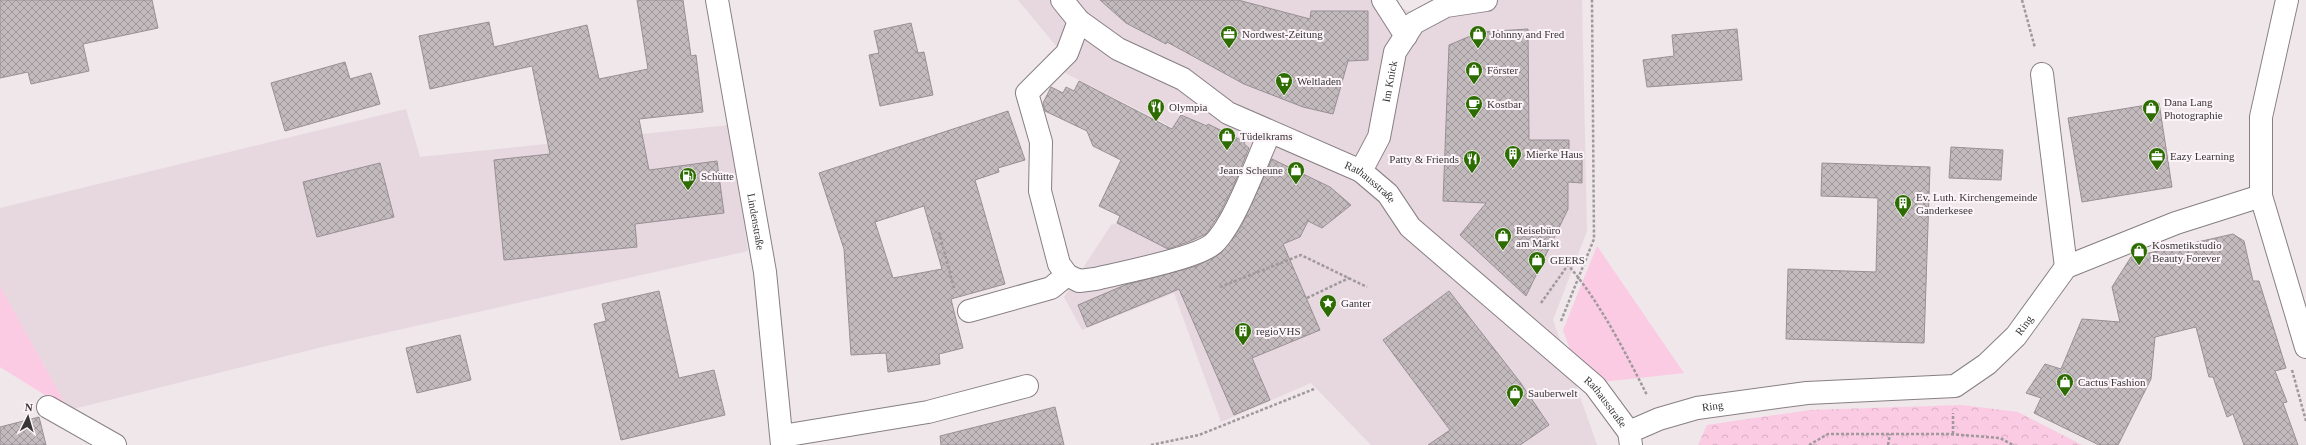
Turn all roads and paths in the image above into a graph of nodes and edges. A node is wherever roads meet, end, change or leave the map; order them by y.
1 (717, 0) edge
2 (1062, 0) edge
3 (1383, 0) edge
4 (1486, 0) edge
5 (1592, 0) edge
6 (2022, 0) edge
7 (2287, 0) edge
8 (1079, 21) junction
9 (1406, 36) junction
10 (2042, 74) joint
11 (1270, 132) junction
12 (1361, 171) junction
13 (2261, 196) junction
14 (938, 232) dead end
15 (2066, 267) junction
16 (1067, 274) junction
17 (1349, 278) junction
18 (1579, 278) junction
19 (1220, 287) dead end
20 (1367, 287) dead end
21 (1307, 298) dead end
22 (969, 311) joint
23 (1525, 327) junction
24 (2306, 347) edge
25 (1549, 349) junction
26 (1027, 386) dead end
27 (1314, 389) dead end
28 (48, 407) dead end
29 (1954, 409) dead end
30 (1660, 419) junction
31 (1890, 434) junction
32 (1953, 434) junction
33 (1630, 439) edge
34 (782, 440) edge
35 (115, 445) edge
36 (1151, 445) edge
37 (1809, 445) edge
38 (1888, 445) edge
39 (2013, 445) edge

1 - 34 street, Lindenstraße
2 - 8 street, Rathausstraße
3 - 9 street
4 - 9 street, Im Knick
5 - 18 path
6 - 10 path
7 - 13 street
8 - 11 street, Rathausstraße
8 - 16 street
9 - 12 street, Im Knick
10 - 15 street
11 - 12 street, Rathausstraße
11 - 16 street
12 - 23 street, Rathausstraße
13 - 15 street
13 - 24 street
14 - 22 path
15 - 30 street, Ring
16 - 22 street
17 - 19 path
17 - 20 path
17 - 21 path
18 - 23 path
18 - 25 path
18 - 30 path
23 - 25 street, Rathausstraße
25 - 33 street, Rathausstraße
26 - 34 street
27 - 36 path
28 - 35 street
29 - 32 path
30 - 33 street, Ring
31 - 32 path
31 - 37 path
31 - 38 path
32 - 39 path

